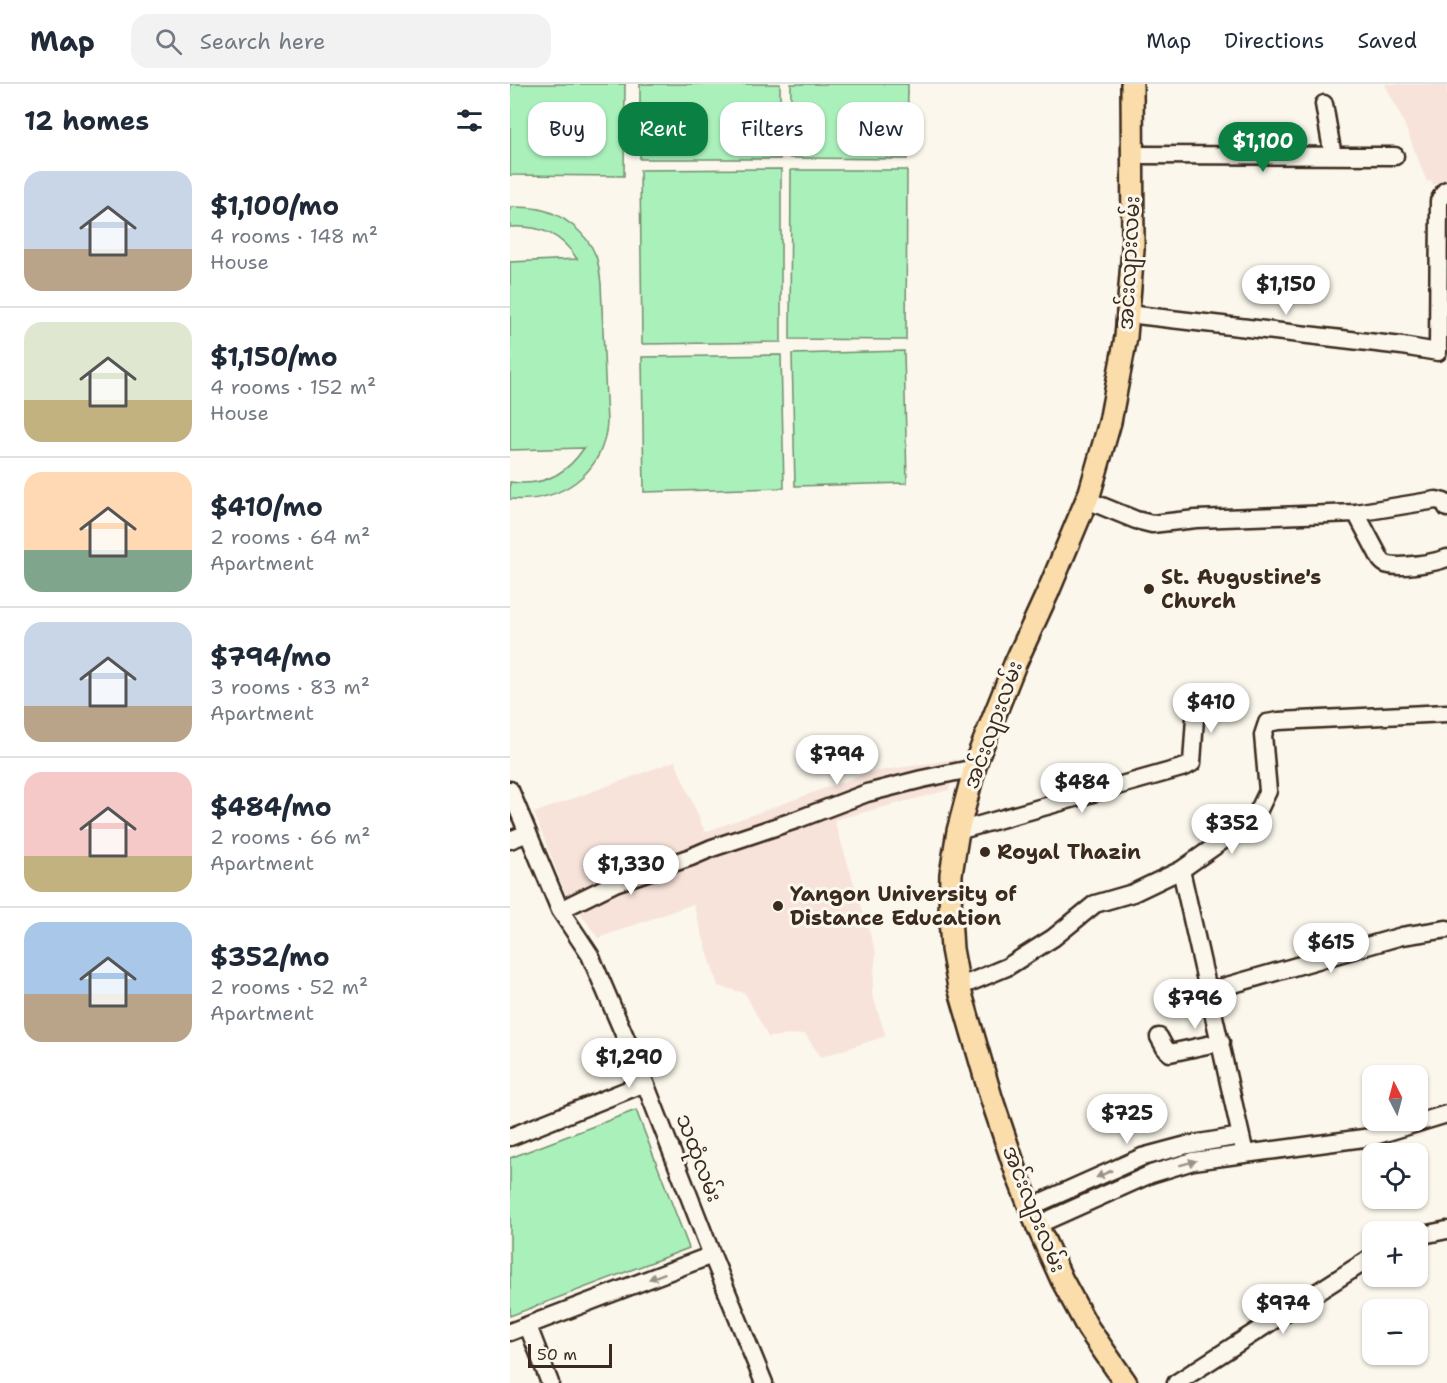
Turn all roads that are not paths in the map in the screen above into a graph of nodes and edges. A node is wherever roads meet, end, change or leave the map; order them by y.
1 (1132, 84) edge
2 (1324, 104) dead end
3 (1132, 155) junction
4 (1334, 156) junction
5 (1395, 156) dead end
6 (1447, 190) edge
7 (1128, 314) junction
8 (1087, 500) junction
9 (1447, 508) edge
10 (1356, 513) junction
11 (1447, 558) edge
12 (1196, 703) dead end
13 (1447, 713) edge
14 (975, 768) junction
15 (510, 790) edge
16 (958, 831) junction
17 (528, 833) junction
18 (510, 840) edge
19 (1181, 870) junction
20 (560, 910) junction
21 (1447, 929) edge
22 (959, 987) junction
23 (1209, 991) junction
24 (1159, 1037) dead end
25 (1221, 1042) junction
26 (645, 1083) junction
27 (1447, 1114) edge
28 (1241, 1136) junction
29 (510, 1137) edge
30 (1245, 1154) junction
31 (1033, 1216) junction
32 (1447, 1230) edge
33 (1428, 1234) edge
34 (712, 1255) junction
35 (1362, 1263) edge
36 (528, 1326) junction
37 (510, 1332) edge
38 (550, 1383) edge
39 (764, 1383) edge
40 (1126, 1383) edge
41 (1176, 1383) edge

1 - 3 main road, အင်းလျားလမ်း
2 - 4 street
3 - 4 street
3 - 7 main road, အင်းလျားလမ်း
4 - 5 street
6 - 7 street
7 - 8 main road, အင်းလျားလမ်း
8 - 10 street
8 - 14 main road, အင်းလျားလမ်း
9 - 10 street
10 - 11 street
12 - 16 street
13 - 19 street
14 - 16 main road, အင်းလျားလမ်း
14 - 20 street
15 - 17 street, သထုံလမ်း
16 - 22 main road, အင်းလျားလမ်း
17 - 18 street
17 - 20 street, သထုံလမ်း
19 - 22 street
19 - 23 street
20 - 26 street, သထုံလမ်း
21 - 23 street
22 - 31 main road, အင်းလျားလမ်း
23 - 25 street
24 - 25 street
25 - 28 street
26 - 29 street
26 - 34 street, သထုံလမ်း
27 - 30 street
28 - 30 street
28 -> 31 street
31 -> 30 street
31 - 40 main road, အင်းလျားလမ်း
32 - 33 street
34 -> 36 street
34 - 39 street, သထုံလမ်း
35 - 41 street
36 - 37 street
36 - 38 street

